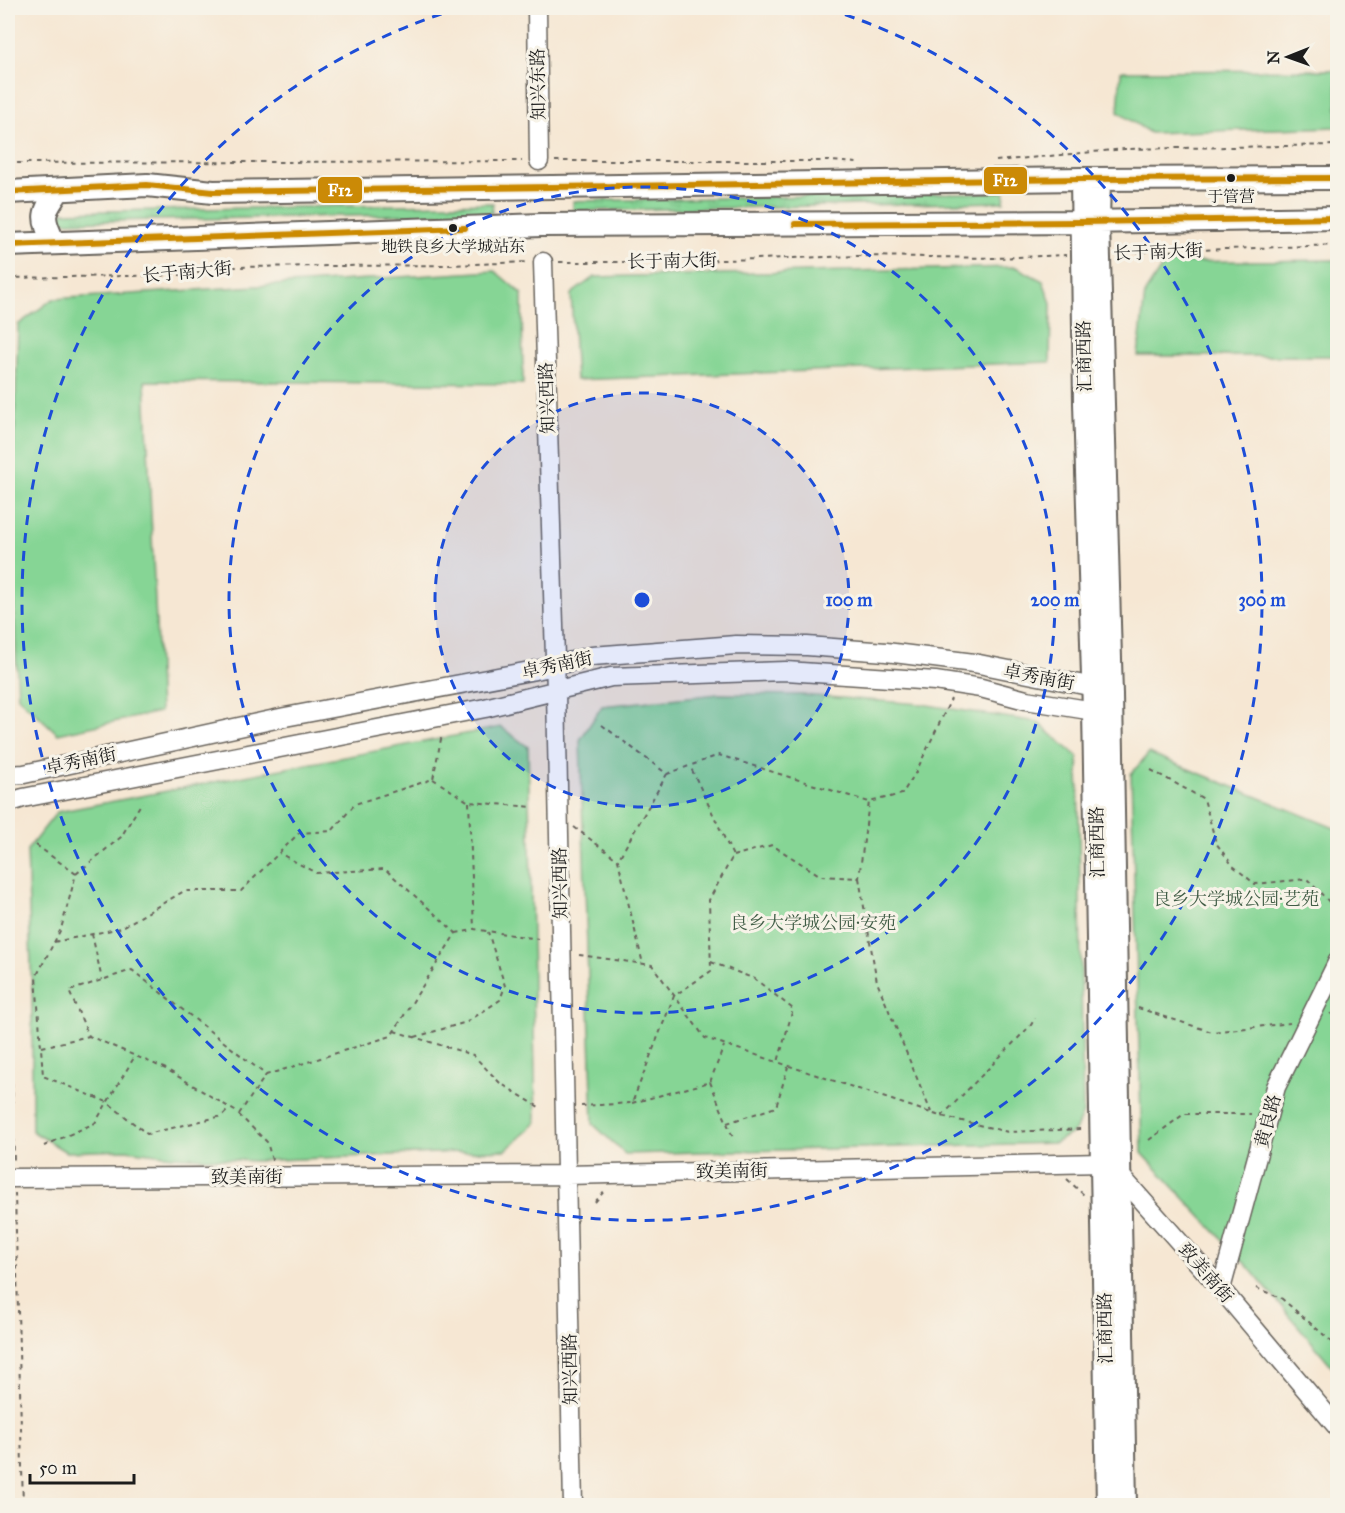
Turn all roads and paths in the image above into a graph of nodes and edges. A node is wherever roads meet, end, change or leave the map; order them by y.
1 (537, 8) edge
2 (1338, 145) edge
3 (539, 161) junction
4 (996, 161) dead end
5 (8, 163) edge
6 (859, 163) dead end
7 (1338, 178) edge
8 (1090, 179) junction
9 (59, 190) junction
10 (8, 192) edge
11 (1338, 218) edge
12 (1090, 222) junction
13 (54, 243) junction
14 (8, 245) edge
15 (1338, 245) edge
16 (1091, 254) junction
17 (543, 262) junction
18 (8, 278) edge
19 (555, 665) junction
20 (556, 691) junction
21 (951, 699) dead end
22 (1103, 702) junction
23 (602, 725) dead end
24 (442, 733) dead end
25 (690, 766) junction
26 (1151, 770) dead end
27 (667, 774) junction
28 (8, 775) edge
29 (433, 779) junction
30 (142, 802) dead end
31 (469, 802) junction
32 (869, 802) junction
33 (8, 803) edge
34 (534, 807) dead end
35 (572, 825) dead end
36 (36, 845) dead end
37 (279, 853) junction
38 (733, 856) junction
39 (618, 860) junction
40 (76, 874) junction
41 (859, 878) junction
42 (8, 903) edge
43 (1338, 911) edge
44 (474, 929) junction
45 (488, 932) junction
46 (456, 933) junction
47 (92, 934) junction
48 (538, 939) dead end
49 (54, 942) junction
50 (579, 955) dead end
51 (1338, 961) edge
52 (711, 962) junction
53 (643, 964) junction
54 (102, 980) junction
55 (674, 996) junction
56 (1138, 1008) dead end
57 (1035, 1018) dead end
58 (1309, 1021) junction
59 (394, 1031) junction
60 (89, 1036) junction
61 (415, 1037) junction
62 (725, 1045) junction
63 (42, 1047) junction
64 (135, 1056) junction
65 (778, 1063) junction
66 (788, 1066) junction
67 (266, 1075) junction
68 (710, 1082) junction
69 (107, 1102) junction
70 (632, 1102) junction
71 (578, 1106) dead end
72 (539, 1107) dead end
73 (230, 1108) junction
74 (931, 1113) junction
75 (238, 1114) junction
76 (1269, 1115) junction
77 (942, 1116) junction
78 (727, 1123) junction
79 (1083, 1129) dead end
80 (734, 1140) dead end
81 (1149, 1140) dead end
82 (44, 1146) dead end
83 (273, 1164) dead end
84 (1111, 1168) junction
85 (566, 1175) junction
86 (1063, 1175) dead end
87 (11, 1178) edge
88 (608, 1186) dead end
89 (595, 1202) dead end
90 (1091, 1203) dead end
91 (1256, 1288) dead end
92 (1221, 1289) junction
93 (1338, 1347) edge
94 (1338, 1428) edge
95 (22, 1506) edge
96 (573, 1506) edge
97 (1108, 1506) edge
98 (1125, 1506) edge

1 - 3 street, 知兴东路
2 - 4 path
3 - 5 path
3 - 6 path
7 - 8 main road
8 - 9 main road
8 - 12 main road, 汇商西路
9 - 10 main road
9 - 13 main road
11 - 12 main road, 长于南大街
12 - 13 main road, 长于南大街
12 - 16 main road, 汇商西路
13 - 14 main road, 长于南大街
15 - 16 path, 长于南大街
16 - 17 path, 长于南大街
16 - 22 main road, 汇商西路
17 - 18 path, 长于南大街
17 - 19 street, 知兴西路
19 - 20 street, 知兴西路
19 - 22 street, 卓秀南街
19 - 28 street, 卓秀南街
20 - 22 street, 卓秀南街
20 - 33 street, 卓秀南街
20 - 85 street, 知兴西路
21 - 32 path
22 - 84 main road, 汇商西路
23 - 27 path
24 - 29 path
25 - 27 path
25 - 32 path
25 - 38 path
26 - 43 path
27 - 39 path
29 - 31 path
29 - 37 path
30 - 40 path
31 - 34 path
31 - 44 path
32 - 41 path
35 - 39 path
36 - 40 path
37 - 46 path
37 - 47 path
38 - 41 path
38 - 52 path
39 - 53 path
40 - 49 path
41 - 74 path
42 - 87 path
44 - 45 path
44 - 46 path
45 - 48 path
45 - 61 path
46 - 59 path
47 - 49 path
47 - 54 path
49 - 63 path
50 - 53 path
51 - 58 street, 黄良路
52 - 55 path
52 - 65 path
53 - 55 path
54 - 60 path
54 - 67 path
55 - 62 path
55 - 70 path
56 - 58 path
57 - 77 path
58 - 76 street, 黄良路
59 - 61 path
59 - 67 path
60 - 63 path
60 - 64 path
61 - 72 path
62 - 65 path
62 - 68 path
63 - 69 path
64 - 69 path
64 - 73 path
65 - 66 path
66 - 74 path
66 - 78 path
67 - 75 path
68 - 70 path
68 - 78 path
69 - 73 path
69 - 82 path
70 - 71 path
73 - 75 path
74 - 77 path
75 - 83 path
76 - 81 path
76 - 92 street, 黄良路
77 - 79 path
78 - 80 path
84 - 85 street, 致美南街
84 - 92 street, 致美南街
84 - 97 main road, 汇商西路
84 - 98 main road, 汇商西路
85 - 87 street, 致美南街
85 - 96 street, 知兴西路
86 - 90 path
87 - 95 path
88 - 89 path
91 - 93 path
92 - 94 street, 致美南街

